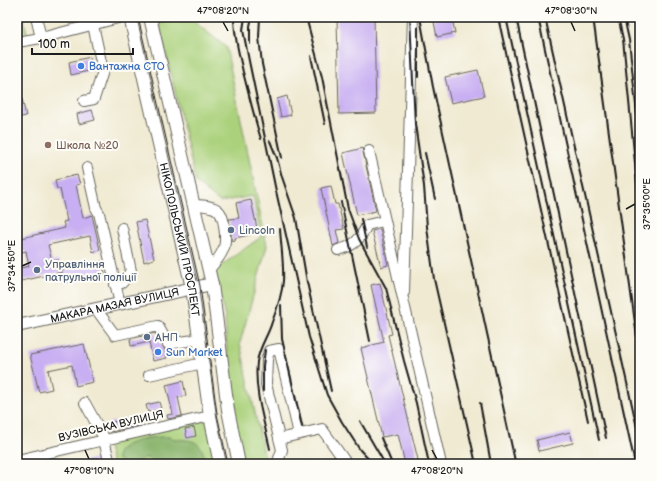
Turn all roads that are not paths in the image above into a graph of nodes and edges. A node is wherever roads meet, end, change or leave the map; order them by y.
1 (38, 17) edge
2 (122, 17) edge
3 (130, 17) edge
4 (150, 17) edge
5 (413, 17) edge
6 (98, 21) edge
7 (41, 38) junction
8 (17, 42) edge
9 (84, 101) dead end
10 (369, 151) dead end
11 (87, 168) dead end
12 (194, 205) junction
13 (384, 221) junction
14 (122, 228) dead end
15 (338, 250) dead end
16 (209, 270) junction
17 (212, 284) junction
18 (115, 285) junction
19 (192, 288) junction
20 (120, 304) junction
21 (404, 306) junction
22 (96, 309) junction
23 (17, 326) edge
24 (200, 339) junction
25 (203, 363) junction
26 (149, 375) dead end
27 (85, 403) dead end
28 (210, 416) junction
29 (299, 434) junction
30 (279, 439) junction
31 (104, 440) junction
32 (17, 460) edge
33 (110, 464) edge
34 (220, 464) edge
35 (239, 464) edge
36 (277, 464) edge
37 (347, 464) edge
38 (441, 464) edge

1 - 7 street
2 - 6 street
3 - 19 main road, НІКОПОЛЬСЬКИЙ ПРОСПЕКТ
4 - 12 main road, НІКОПОЛЬСЬКИЙ ПРОСПЕКТ
5 - 21 street
6 - 7 street
6 - 9 street
7 - 8 street
10 - 13 street
11 - 18 street
12 - 16 main road, НІКОПОЛЬСЬКИЙ ПРОСПЕКТ
12 - 16 street
13 - 15 street
13 - 21 street
14 - 18 street
16 - 17 main road, НІКОПОЛЬСЬКИЙ ПРОСПЕКТ
17 - 19 main road, МАКАРА МАЗАЯ ВУЛИЦЯ
17 - 35 main road, НІКОПОЛЬСЬКИЙ ПРОСПЕКТ
18 - 20 street
19 - 20 main road, МАКАРА МАЗАЯ ВУЛИЦЯ
19 - 24 main road, НІКОПОЛЬСЬКИЙ ПРОСПЕКТ
20 - 22 main road, МАКАРА МАЗАЯ ВУЛИЦЯ
21 - 38 street
22 - 23 main road, МАКАРА МАЗАЯ ВУЛИЦЯ
22 - 24 street
24 - 25 main road, НІКОПОЛЬСЬКИЙ ПРОСПЕКТ
25 - 26 street
25 - 28 main road, НІКОПОЛЬСЬКИЙ ПРОСПЕКТ
27 - 31 street
28 - 31 street, ВУЗІВСЬКА ВУЛИЦЯ
28 - 34 main road, НІКОПОЛЬСЬКИЙ ПРОСПЕКТ
29 - 30 street
29 - 30 street
29 - 37 street
30 - 36 street
31 - 32 street, ВУЗІВСЬКА ВУЛИЦЯ
31 - 33 street

